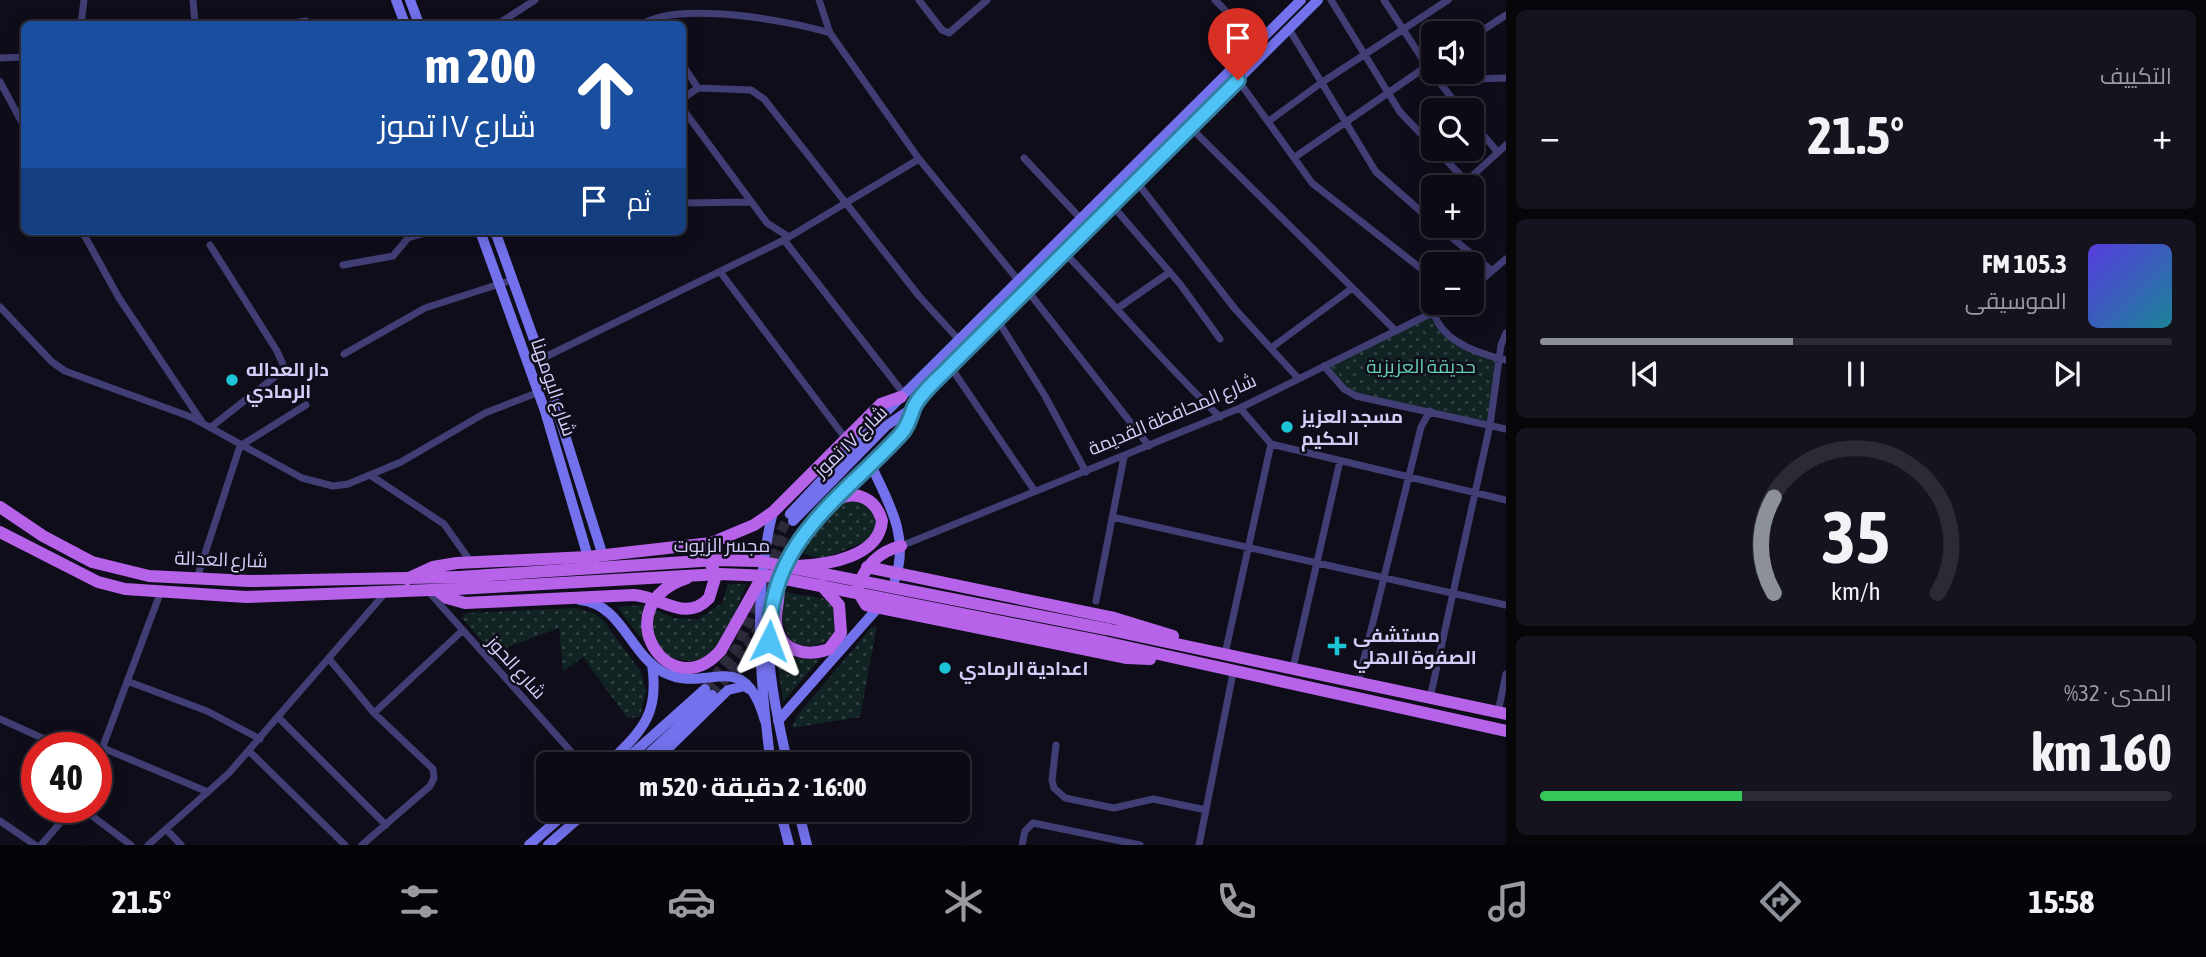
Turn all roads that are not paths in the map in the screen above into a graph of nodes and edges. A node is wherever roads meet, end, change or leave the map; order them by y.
1 (84, 0) edge
2 (193, 0) edge
3 (396, 0) edge
4 (410, 0) edge
5 (535, 0) edge
6 (819, 0) edge
7 (919, 0) edge
8 (988, 0) edge
9 (1215, 0) edge
10 (1301, 0) edge
11 (1318, 0) edge
12 (1331, 0) edge
13 (1384, 0) edge
14 (1448, 0) edge
15 (1506, 15) edge
16 (81, 21) edge
17 (195, 21) edge
18 (404, 21) edge
19 (418, 21) edge
20 (503, 21) edge
21 (659, 21) edge
22 (1289, 29) junction
23 (1403, 29) junction
24 (1484, 29) edge
25 (830, 33) junction
26 (1258, 43) junction
27 (1421, 52) edge
28 (1363, 55) junction
29 (21, 57) edge
30 (0, 58) edge
31 (686, 70) edge
32 (1421, 70) edge
33 (1506, 78) edge
34 (1484, 79) edge
35 (1238, 80) junction
36 (0, 82) edge
37 (1321, 83) junction
38 (698, 88) junction
39 (1387, 93) junction
40 (686, 96) edge
41 (686, 114) edge
42 (21, 120) edge
43 (1269, 121) junction
44 (1344, 122) junction
45 (1190, 127) junction
46 (1484, 136) edge
47 (1506, 145) edge
48 (1496, 150) junction
49 (1295, 157) junction
50 (1024, 158) dead end
51 (919, 159) junction
52 (1455, 175) edge
53 (1472, 175) edge
54 (1136, 181) junction
55 (750, 202) junction
56 (686, 203) edge
57 (847, 204) junction
58 (1112, 205) junction
59 (1421, 210) edge
60 (1081, 219) junction
61 (84, 235) edge
62 (416, 235) edge
63 (481, 235) edge
64 (496, 235) edge
65 (1454, 238) edge
66 (787, 239) junction
67 (210, 245) dead end
68 (1064, 252) junction
69 (1506, 259) edge
70 (343, 265) dead end
71 (1421, 269) edge
72 (1492, 271) junction
73 (1170, 272) junction
74 (721, 273) junction
75 (1484, 278) edge
76 (512, 280) junction
77 (1018, 280) junction
78 (498, 283) junction
79 (1352, 289) junction
80 (1027, 290) junction
81 (0, 307) edge
82 (1118, 308) junction
83 (1430, 315) edge
84 (1435, 315) edge
85 (998, 319) junction
86 (974, 324) junction
87 (1396, 331) junction
88 (1506, 333) edge
89 (982, 334) junction
90 (1220, 339) dead end
91 (959, 340) junction
92 (1271, 348) junction
93 (344, 354) dead end
94 (541, 359) junction
95 (1503, 360) edge
96 (950, 366) junction
97 (1324, 366) junction
98 (1298, 378) junction
99 (539, 392) junction
100 (902, 396) junction
101 (306, 405) dead end
102 (915, 406) junction
103 (1240, 408) junction
104 (1430, 411) junction
105 (1220, 417) junction
106 (202, 423) junction
107 (1490, 425) junction
108 (211, 427) junction
109 (1506, 429) edge
110 (846, 439) junction
111 (1272, 444) junction
112 (240, 446) junction
113 (1149, 446) junction
114 (1124, 457) junction
115 (1340, 461) junction
116 (870, 463) junction
117 (1086, 472) junction
118 (370, 475) junction
119 (1408, 477) junction
120 (1034, 490) junction
121 (1475, 493) junction
122 (1506, 500) edge
123 (0, 507) edge
124 (589, 508) junction
125 (575, 512) junction
126 (773, 512) junction
127 (1112, 517) junction
128 (0, 532) edge
129 (797, 543) junction
130 (690, 546) junction
131 (901, 546) junction
132 (1249, 548) junction
133 (603, 556) junction
134 (588, 557) junction
135 (471, 562) junction
136 (1316, 564) junction
137 (794, 566) junction
138 (867, 567) junction
139 (897, 574) junction
140 (695, 575) junction
141 (762, 577) junction
142 (197, 579) junction
143 (407, 579) junction
144 (1384, 579) junction
145 (778, 580) junction
146 (458, 583) junction
147 (817, 584) junction
148 (432, 590) junction
149 (161, 591) junction
150 (386, 592) junction
151 (1451, 593) junction
152 (555, 598) junction
153 (1096, 601) dead end
154 (1506, 605) edge
155 (877, 609) junction
156 (463, 630) junction
157 (1205, 649) junction
158 (1226, 654) junction
159 (1163, 657) junction
160 (330, 660) junction
161 (652, 664) junction
162 (1293, 668) junction
163 (1233, 673) junction
164 (1506, 674) edge
165 (127, 681) junction
166 (1358, 683) junction
167 (755, 694) junction
168 (1430, 698) junction
169 (374, 713) junction
170 (1502, 713) edge
171 (279, 718) junction
172 (0, 719) edge
173 (765, 721) junction
174 (778, 721) junction
175 (1506, 731) edge
176 (29, 732) edge
177 (109, 732) edge
178 (260, 739) junction
179 (1056, 745) dead end
180 (249, 751) junction
181 (112, 752) edge
182 (571, 752) edge
183 (620, 752) edge
184 (636, 752) edge
185 (650, 752) edge
186 (664, 752) edge
187 (769, 752) edge
188 (785, 752) edge
189 (208, 792) junction
190 (1206, 810) junction
191 (0, 821) edge
192 (555, 822) edge
193 (574, 822) edge
194 (783, 822) edge
195 (801, 822) edge
196 (59, 823) edge
197 (101, 823) edge
198 (386, 825) junction
199 (166, 829) junction
200 (38, 845) edge
201 (131, 845) edge
202 (148, 845) edge
203 (181, 845) edge
204 (345, 845) edge
205 (362, 845) edge
206 (529, 845) edge
207 (548, 845) edge
208 (789, 845) edge
209 (807, 845) edge
210 (1022, 845) edge
211 (1140, 845) edge
212 (1199, 845) edge

1 - 16 street
2 - 17 street
3 - 18 main road
4 - 19 main road
5 - 20 street
6 - 25 street
7 - 8 street
9 - 26 street
10 - 26 main road, شارع ١٧ تموز
11 - 22 main road, شارع ١٧ تموز
12 - 28 street
13 - 23 street
14 - 23 street
15 - 24 street
21 - 25 street
22 - 35 main road, شارع ١٧ تموز
22 - 37 street
23 - 27 street
23 - 28 street
25 - 51 street
26 - 60 main road, شارع ١٧ تموز
28 - 37 street
28 - 39 street
29 - 30 street
31 - 38 street
32 - 39 street
33 - 34 street
35 - 43 street
35 - 45 main road, شارع ١٧ تموز
36 - 42 street
37 - 43 street
37 - 44 street
38 - 40 street
38 - 57 street
39 - 44 street
39 - 52 street
41 - 55 street
43 - 49 street
44 - 49 street
44 - 59 street
45 - 54 main road, شارع ١٧ تموز
45 - 79 street
46 - 48 street
47 - 48 street
48 - 53 street
49 - 71 street
50 - 60 street
51 - 57 street
51 - 77 street
54 - 58 main road, شارع ١٧ تموز
54 - 92 street
55 - 56 street
55 - 66 street
57 - 66 street
57 - 91 street
58 - 68 main road, شارع ١٧ تموز
58 - 73 street
60 - 77 main road, شارع ١٧ تموز
61 - 106 street
62 - 70 street
63 - 78 main road, شارع البومهنا
64 - 76 main road, شارع البومهنا
65 - 72 street
66 - 74 street
66 - 100 street
67 - 108 street
68 - 80 main road, شارع ١٧ تموز
68 - 82 street
69 - 72 street
72 - 75 street
73 - 82 street
73 - 90 street
74 - 94 street
74 - 110 street
76 - 78 street
76 - 94 main road, شارع البومهنا
77 - 86 main road, شارع ١٧ تموز
78 - 93 street
78 - 99 main road, شارع البومهنا
79 - 87 street
79 - 92 street
80 - 85 main road, شارع ١٧ تموز
80 - 113 street
81 - 106 street
82 - 105 street
83 - 87 street, شارع المحافظة القديمة
84 - 95 street
85 - 89 main road, شارع ١٧ تموز
85 - 117 street
86 - 89 main road
86 - 91 main road, شارع ١٧ تموز
87 - 97 street, شارع المحافظة القديمة
88 - 95 street
89 - 96 main road, شارع ١٧ تموز
91 - 100 main road, شارع ١٧ تموز
92 - 98 street
94 - 124 main road, شارع البومهنا
95 - 107 street
96 - 102 main road, شارع ١٧ تموز
96 - 120 street
97 - 98 street, شارع المحافظة القديمة
97 - 104 street
98 - 103 street, شارع المحافظة القديمة
99 - 118 street
99 - 125 main road, شارع البومهنا
100 - 102 main road, شارع ١٧ تموز
100 - 110 main road
101 - 112 street
102 - 116 main road
103 - 105 street, شارع المحافظة القديمة
103 - 111 street
104 - 107 street
104 - 119 street
105 - 113 street, شارع المحافظة القديمة
106 - 108 street
107 - 109 street
107 - 121 street
108 - 112 street
110 - 126 main road
111 - 115 street
111 - 132 street
112 - 118 street
112 - 142 street
113 - 114 street, شارع المحافظة القديمة
114 - 117 street, شارع المحافظة القديمة
114 - 127 street
115 - 119 street
115 - 136 street
116 - 129 main road
116 - 131 main road
117 - 120 street, شارع المحافظة القديمة
118 - 135 street
119 - 121 street
119 - 144 street
120 - 131 street, شارع المحافظة القديمة
121 - 122 street
121 - 151 street
123 - 142 main road, شارع العدالة
124 - 125 main road
124 - 133 main road, شارع البومهنا
125 - 134 main road, شارع البومهنا
126 - 130 main road
126 - 141 main road
127 - 132 street
127 - 153 street
128 - 149 main road, شارع العدالة
129 - 137 main road
129 - 145 main road
130 - 133 main road
130 - 152 main road
131 - 138 main road
131 - 139 main road
132 - 136 street
132 - 158 street
133 - 134 main road
134 - 135 main road
135 - 143 main road
136 - 144 street
136 - 162 street
137 - 146 main road, مجسر الزيوت, bridge
137 - 157 main road, مجسر الزيوت, bridge
138 - 139 main road
138 - 155 main road
139 - 155 main road
139 - 157 main road
140 - 141 main road, bridge
140 - 146 main road, مجسر الزيوت, bridge
140 - 147 main road, مجسر الزيوت, bridge
141 - 173 main road
142 - 143 main road, شارع العدالة
143 - 146 main road, شارع العدالة
144 - 151 street
144 - 166 street
145 - 147 main road
145 - 174 main road
146 - 148 main road, شارع العدالة
147 - 159 main road, مجسر الزيوت, bridge
148 - 150 main road, شارع العدالة
148 - 152 main road
148 - 156 street, شارع الحوز
149 - 150 main road, شارع العدالة
149 - 165 street
150 - 160 street
151 - 154 street
151 - 168 street
152 - 161 main road
155 - 159 main road
155 - 174 main road
156 - 169 street
156 - 182 street, شارع الحوز
157 - 158 main road
158 - 162 main road
159 - 163 main road
160 - 169 street
160 - 171 street
161 - 167 main road
161 - 183 main road
162 - 166 main road
163 - 175 main road
163 - 190 street
164 - 170 street
165 - 177 street
165 - 178 street
166 - 168 main road
167 - 173 main road
167 - 186 main road
168 - 170 main road
169 - 198 street
171 - 178 street
171 - 198 street
172 - 176 street
173 - 187 main road
174 - 188 main road
178 - 180 street
179 - 190 street
180 - 189 street
180 - 204 street
181 - 189 street
184 - 185 main road
189 - 199 street
190 - 212 street
191 - 200 street
192 - 206 main road
193 - 207 main road
194 - 208 main road
195 - 209 main road
196 - 200 street
197 - 201 street
198 - 205 street
199 - 202 street
199 - 203 street
210 - 211 street

